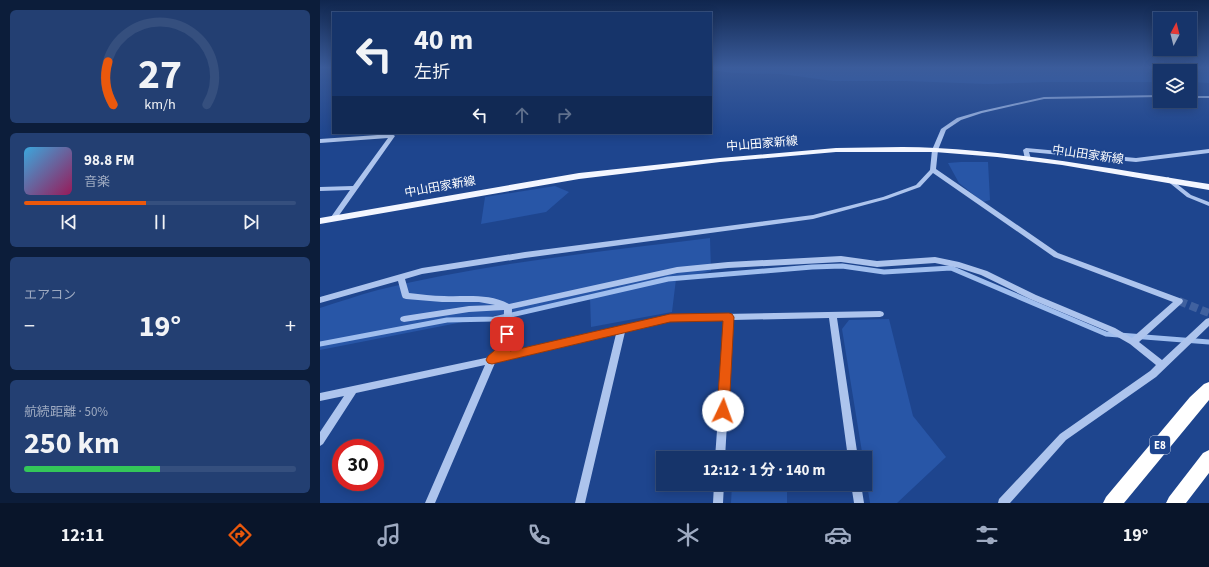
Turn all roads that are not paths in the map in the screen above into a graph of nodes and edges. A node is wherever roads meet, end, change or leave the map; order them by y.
1 (1153, 96) edge
2 (1197, 97) edge
3 (1209, 97) edge
4 (320, 141) edge
5 (935, 150) junction
6 (1209, 151) edge
7 (1028, 159) junction
8 (933, 170) junction
9 (1168, 179) junction
10 (1209, 187) edge
11 (353, 188) junction
12 (320, 189) edge
13 (1209, 204) edge
14 (333, 219) junction
15 (320, 221) edge
16 (401, 277) junction
17 (320, 300) edge
18 (508, 307) junction
19 (880, 314) dead end
20 (833, 315) junction
21 (729, 317) junction
22 (404, 319) dead end
23 (1209, 321) edge
24 (622, 328) junction
25 (1132, 342) junction
26 (492, 360) junction
27 (1162, 365) junction
28 (1209, 389) edge
29 (353, 390) junction
30 (320, 397) edge
31 (320, 441) edge
32 (720, 451) edge
33 (851, 451) edge
34 (1209, 459) edge
35 (719, 491) edge
36 (857, 491) edge
37 (430, 503) edge
38 (580, 503) edge
39 (718, 503) edge
40 (859, 503) edge
41 (1003, 503) edge
42 (1112, 503) edge
43 (1175, 503) edge

1 - 5 street
2 - 3 street
4 - 11 street
5 - 7 main road, 中山田家新線
5 - 8 street
5 - 14 main road, 中山田家新線
6 - 7 street
7 - 9 main road, 中山田家新線
8 - 16 street
8 - 25 street
9 - 10 main road, 中山田家新線
9 - 13 street
11 - 12 street
11 - 14 street
14 - 15 main road, 中山田家新線
16 - 17 street
16 - 18 street
18 - 22 street
18 - 25 street
18 - 26 street
19 - 20 street
20 - 21 street
20 - 33 street
21 - 24 street
21 - 32 street
23 - 27 street
24 - 26 street
24 - 38 street
25 - 27 street
26 - 29 street
26 - 37 street
27 - 41 street
28 - 42 highway, E8
29 - 30 street
29 - 31 street
34 - 43 highway
35 - 39 street
36 - 40 street

